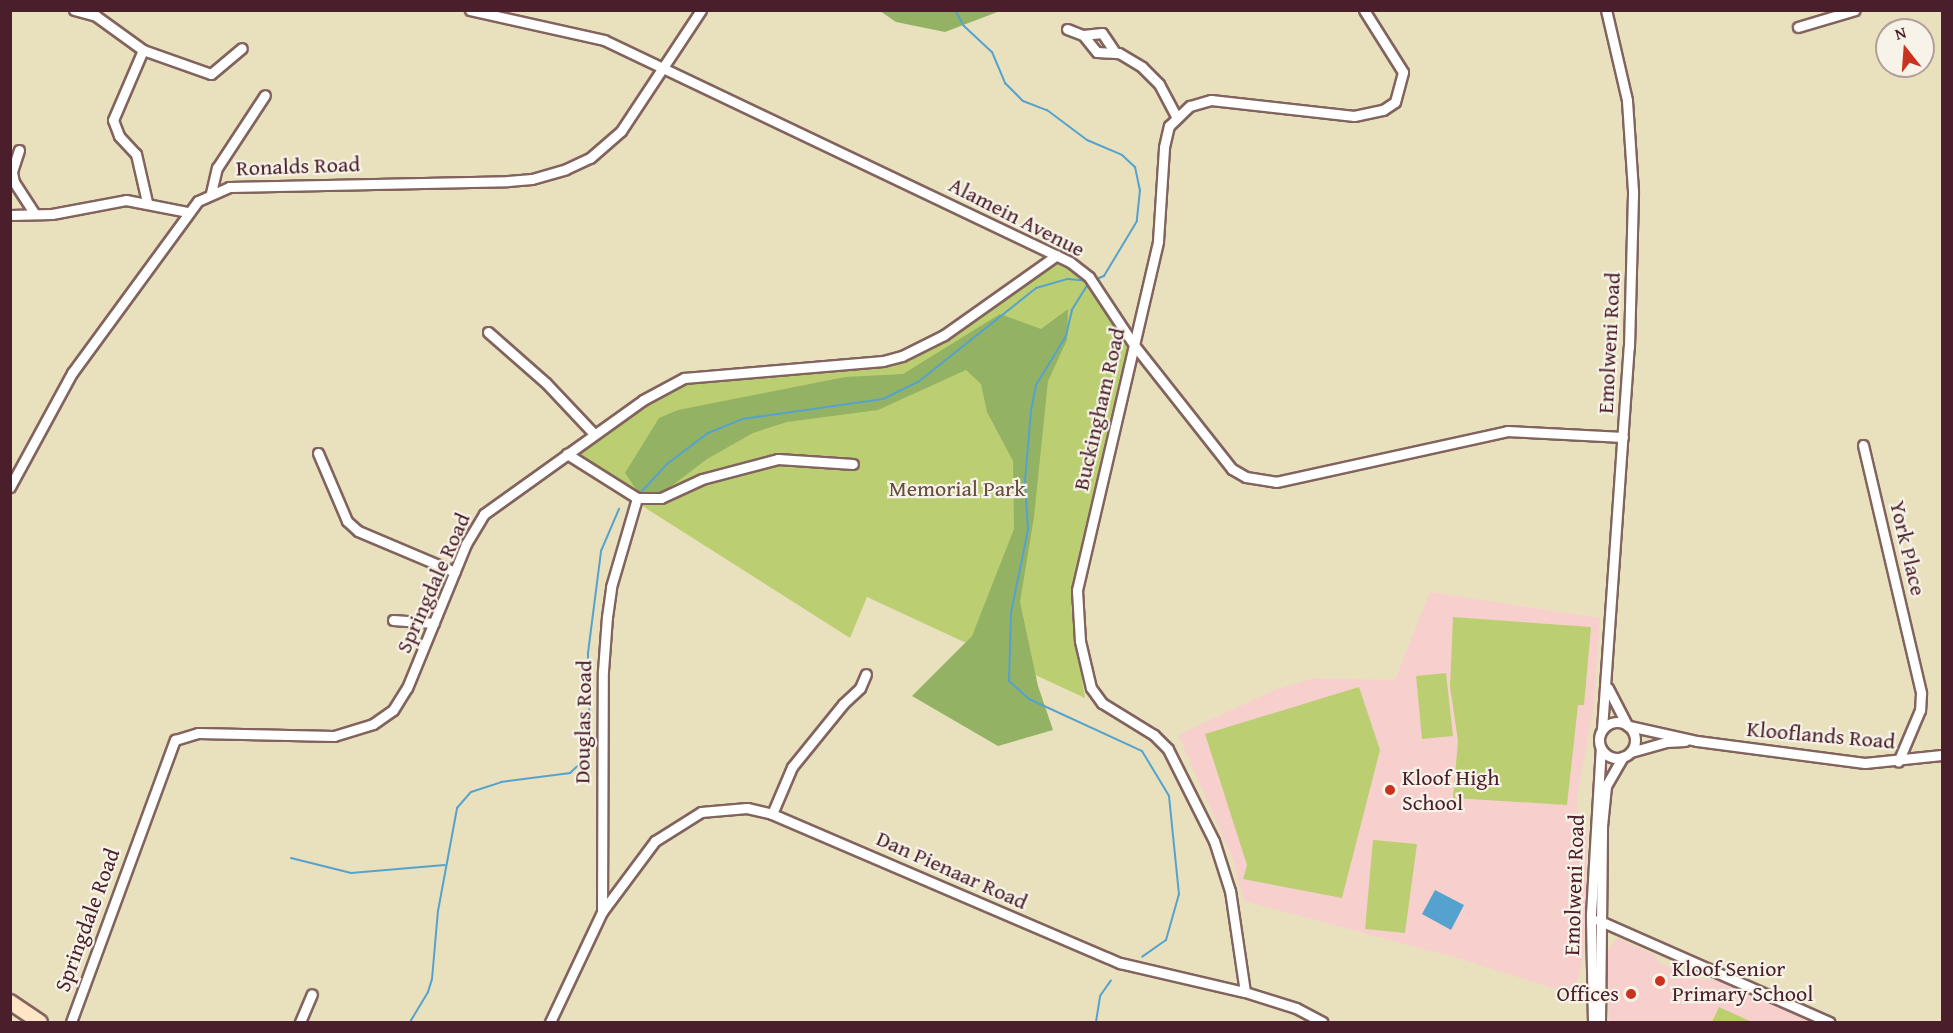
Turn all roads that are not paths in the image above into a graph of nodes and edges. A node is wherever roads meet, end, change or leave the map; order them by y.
1 (74, 10) edge
2 (470, 10) edge
3 (701, 10) edge
4 (1364, 10) edge
5 (1606, 10) edge
6 (1856, 10) edge
7 (1798, 27) dead end
8 (1067, 29) dead end
9 (1083, 35) junction
10 (242, 48) dead end
11 (143, 50) junction
12 (1115, 52) junction
13 (660, 68) junction
14 (265, 96) dead end
15 (1176, 116) junction
16 (19, 150) dead end
17 (210, 193) junction
18 (147, 202) junction
19 (187, 212) junction
20 (34, 213) junction
21 (10, 215) edge
22 (1057, 255) junction
23 (488, 332) dead end
24 (1134, 345) junction
25 (594, 434) junction
26 (1623, 437) junction
27 (1863, 445) dead end
28 (318, 453) dead end
29 (567, 454) junction
30 (854, 464) dead end
31 (10, 487) edge
32 (637, 498) junction
33 (454, 572) junction
34 (393, 620) dead end
35 (434, 623) junction
36 (866, 674) dead end
37 (1605, 680) junction
38 (1628, 725) junction
39 (1602, 729) junction
40 (1696, 741) junction
41 (1601, 748) junction
42 (1627, 754) junction
43 (1942, 755) edge
44 (1898, 762) junction
45 (772, 814) junction
46 (602, 912) junction
47 (1598, 920) junction
48 (1623, 931) junction
49 (1598, 933) junction
50 (1245, 992) junction
51 (312, 994) dead end
52 (10, 1002) edge
53 (40, 1023) edge
54 (71, 1023) edge
55 (300, 1023) edge
56 (550, 1023) edge
57 (1322, 1023) edge
58 (1593, 1023) edge
59 (1600, 1023) edge
60 (1829, 1023) edge

1 - 11 street
2 - 13 street, Alamein Avenue
3 - 13 street, Ronalds Road
4 - 15 street
5 - 26 street, Emolweni Road
6 - 7 street
8 - 9 street
9 - 12 street
9 - 12 street
10 - 11 street
11 - 18 street
12 - 15 street
13 - 17 street, Ronalds Road
13 - 22 street, Alamein Avenue
14 - 17 street
15 - 24 street, Buckingham Road
16 - 20 street
17 - 19 street, Ronalds Road
18 - 19 street
18 - 20 street
19 - 31 street, Ronalds Road
20 - 21 street
22 - 24 street, Alamein Avenue
22 - 25 street, Springdale Road
23 - 25 street
24 - 26 street, Alamein Avenue
24 - 50 street, Buckingham Road
25 - 29 street, Springdale Road
26 - 37 street, Emolweni Road
27 - 44 street, York Place
28 - 33 street
29 - 32 street
29 - 33 street, Springdale Road
30 - 32 street
32 - 46 street, Douglas Road
33 - 35 street, Springdale Road
34 - 35 street
35 - 54 street, Springdale Road
36 - 45 street
37 - 38 street
37 - 39 street, Emolweni Road
38 - 39 street
38 - 40 street, Klooflands Road
38 - 42 street
39 - 41 street
40 - 42 street, Klooflands Road
40 - 44 street, Klooflands Road
41 - 42 street
41 - 58 street, Emolweni Road
42 - 47 street, Emolweni Road
43 - 44 street, Klooflands Road
45 - 46 street, Dan Pienaar Road
45 - 50 street, Dan Pienaar Road
46 - 56 street, Douglas Road
47 - 48 street
47 - 49 street, Emolweni Road
48 - 49 street
48 - 60 street
49 - 59 street, Emolweni Road
50 - 57 street, Dan Pienaar Road
51 - 55 street
52 - 53 main road

